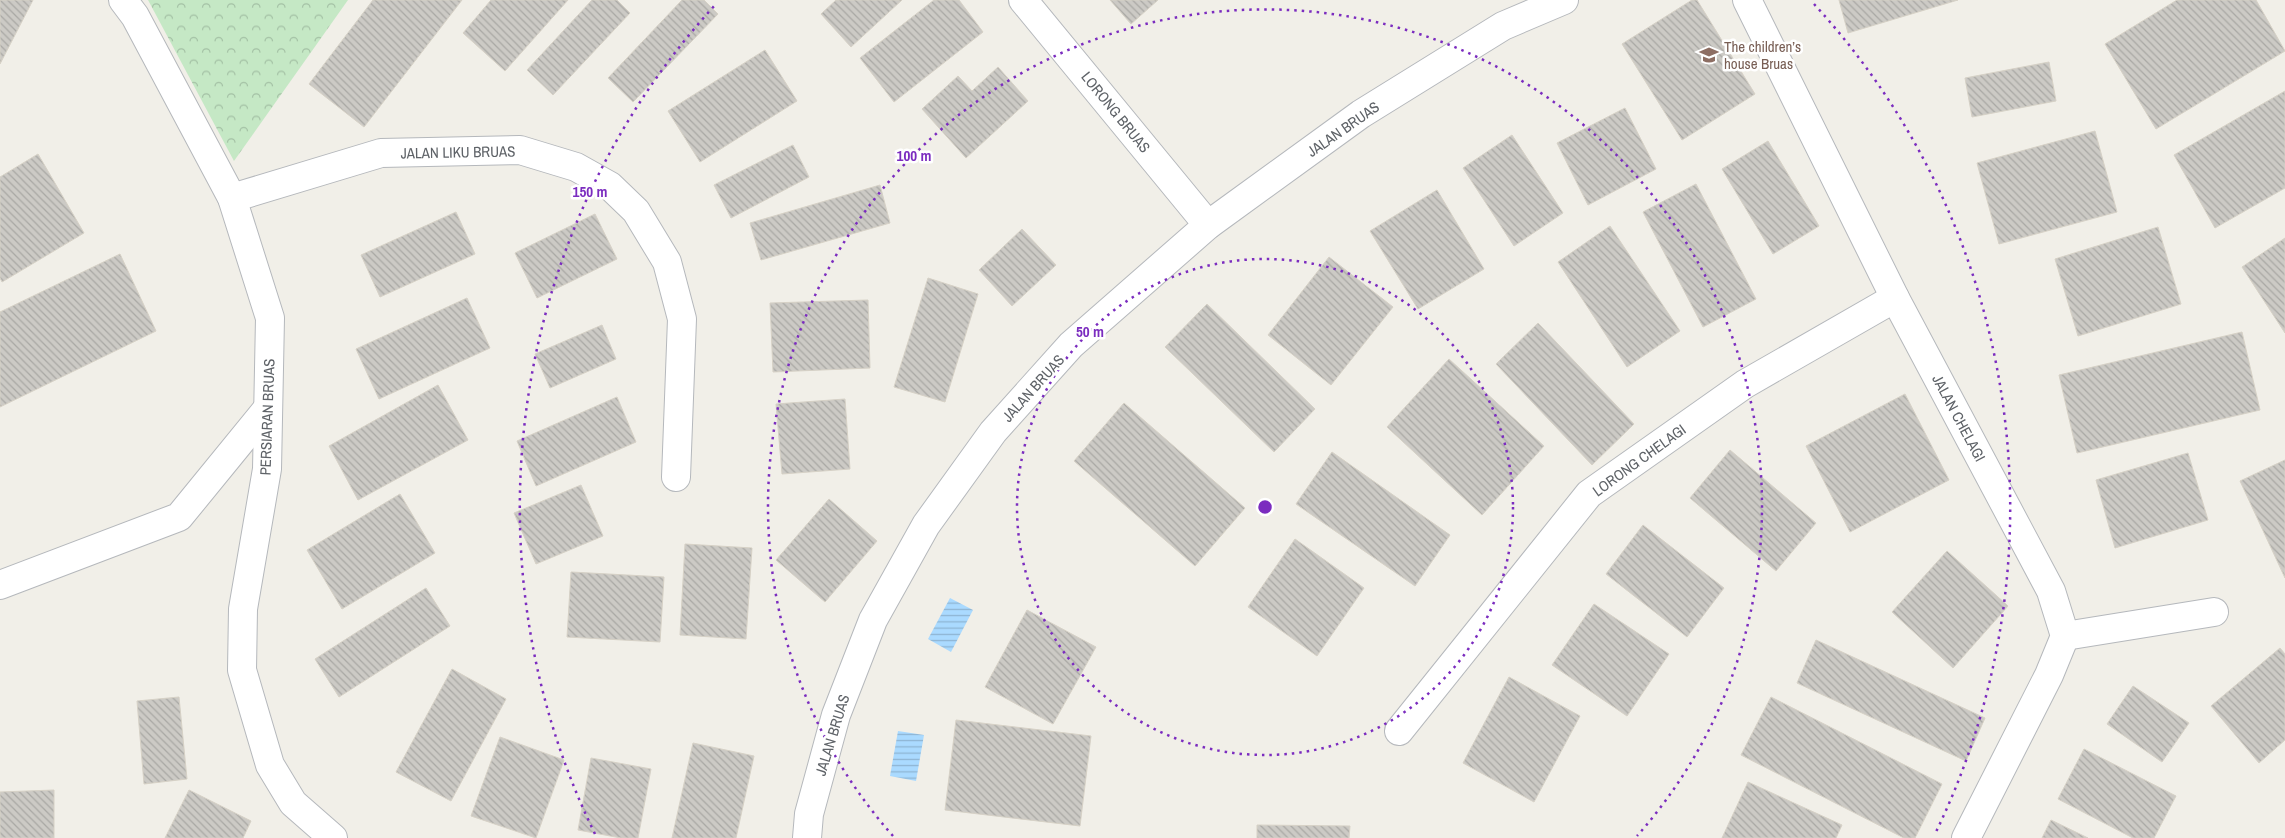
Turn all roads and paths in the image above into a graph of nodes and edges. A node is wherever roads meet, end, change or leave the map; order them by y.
1 (123, 0) edge
2 (1023, 0) edge
3 (1564, 0) edge
4 (1747, 0) edge
5 (232, 198) junction
6 (1208, 225) junction
7 (1895, 298) junction
8 (268, 408) junction
9 (676, 477) dead end
10 (0, 585) edge
11 (2214, 612) dead end
12 (2065, 636) junction
13 (1399, 732) dead end
14 (333, 838) edge
15 (807, 838) edge
16 (1966, 838) edge

1 - 5 street, PERSIARAN BRUAS
2 - 6 street, LORONG BRUAS
3 - 6 street, JALAN BRUAS
4 - 7 street, JALAN CHELAGI
5 - 8 street, PERSIARAN BRUAS
5 - 9 street, JALAN LIKU BRUAS
6 - 15 street, JALAN BRUAS
7 - 12 street, JALAN CHELAGI
7 - 13 street, LORONG CHELAGI
8 - 10 street
8 - 14 street, PERSIARAN BRUAS
11 - 12 street
12 - 16 street

